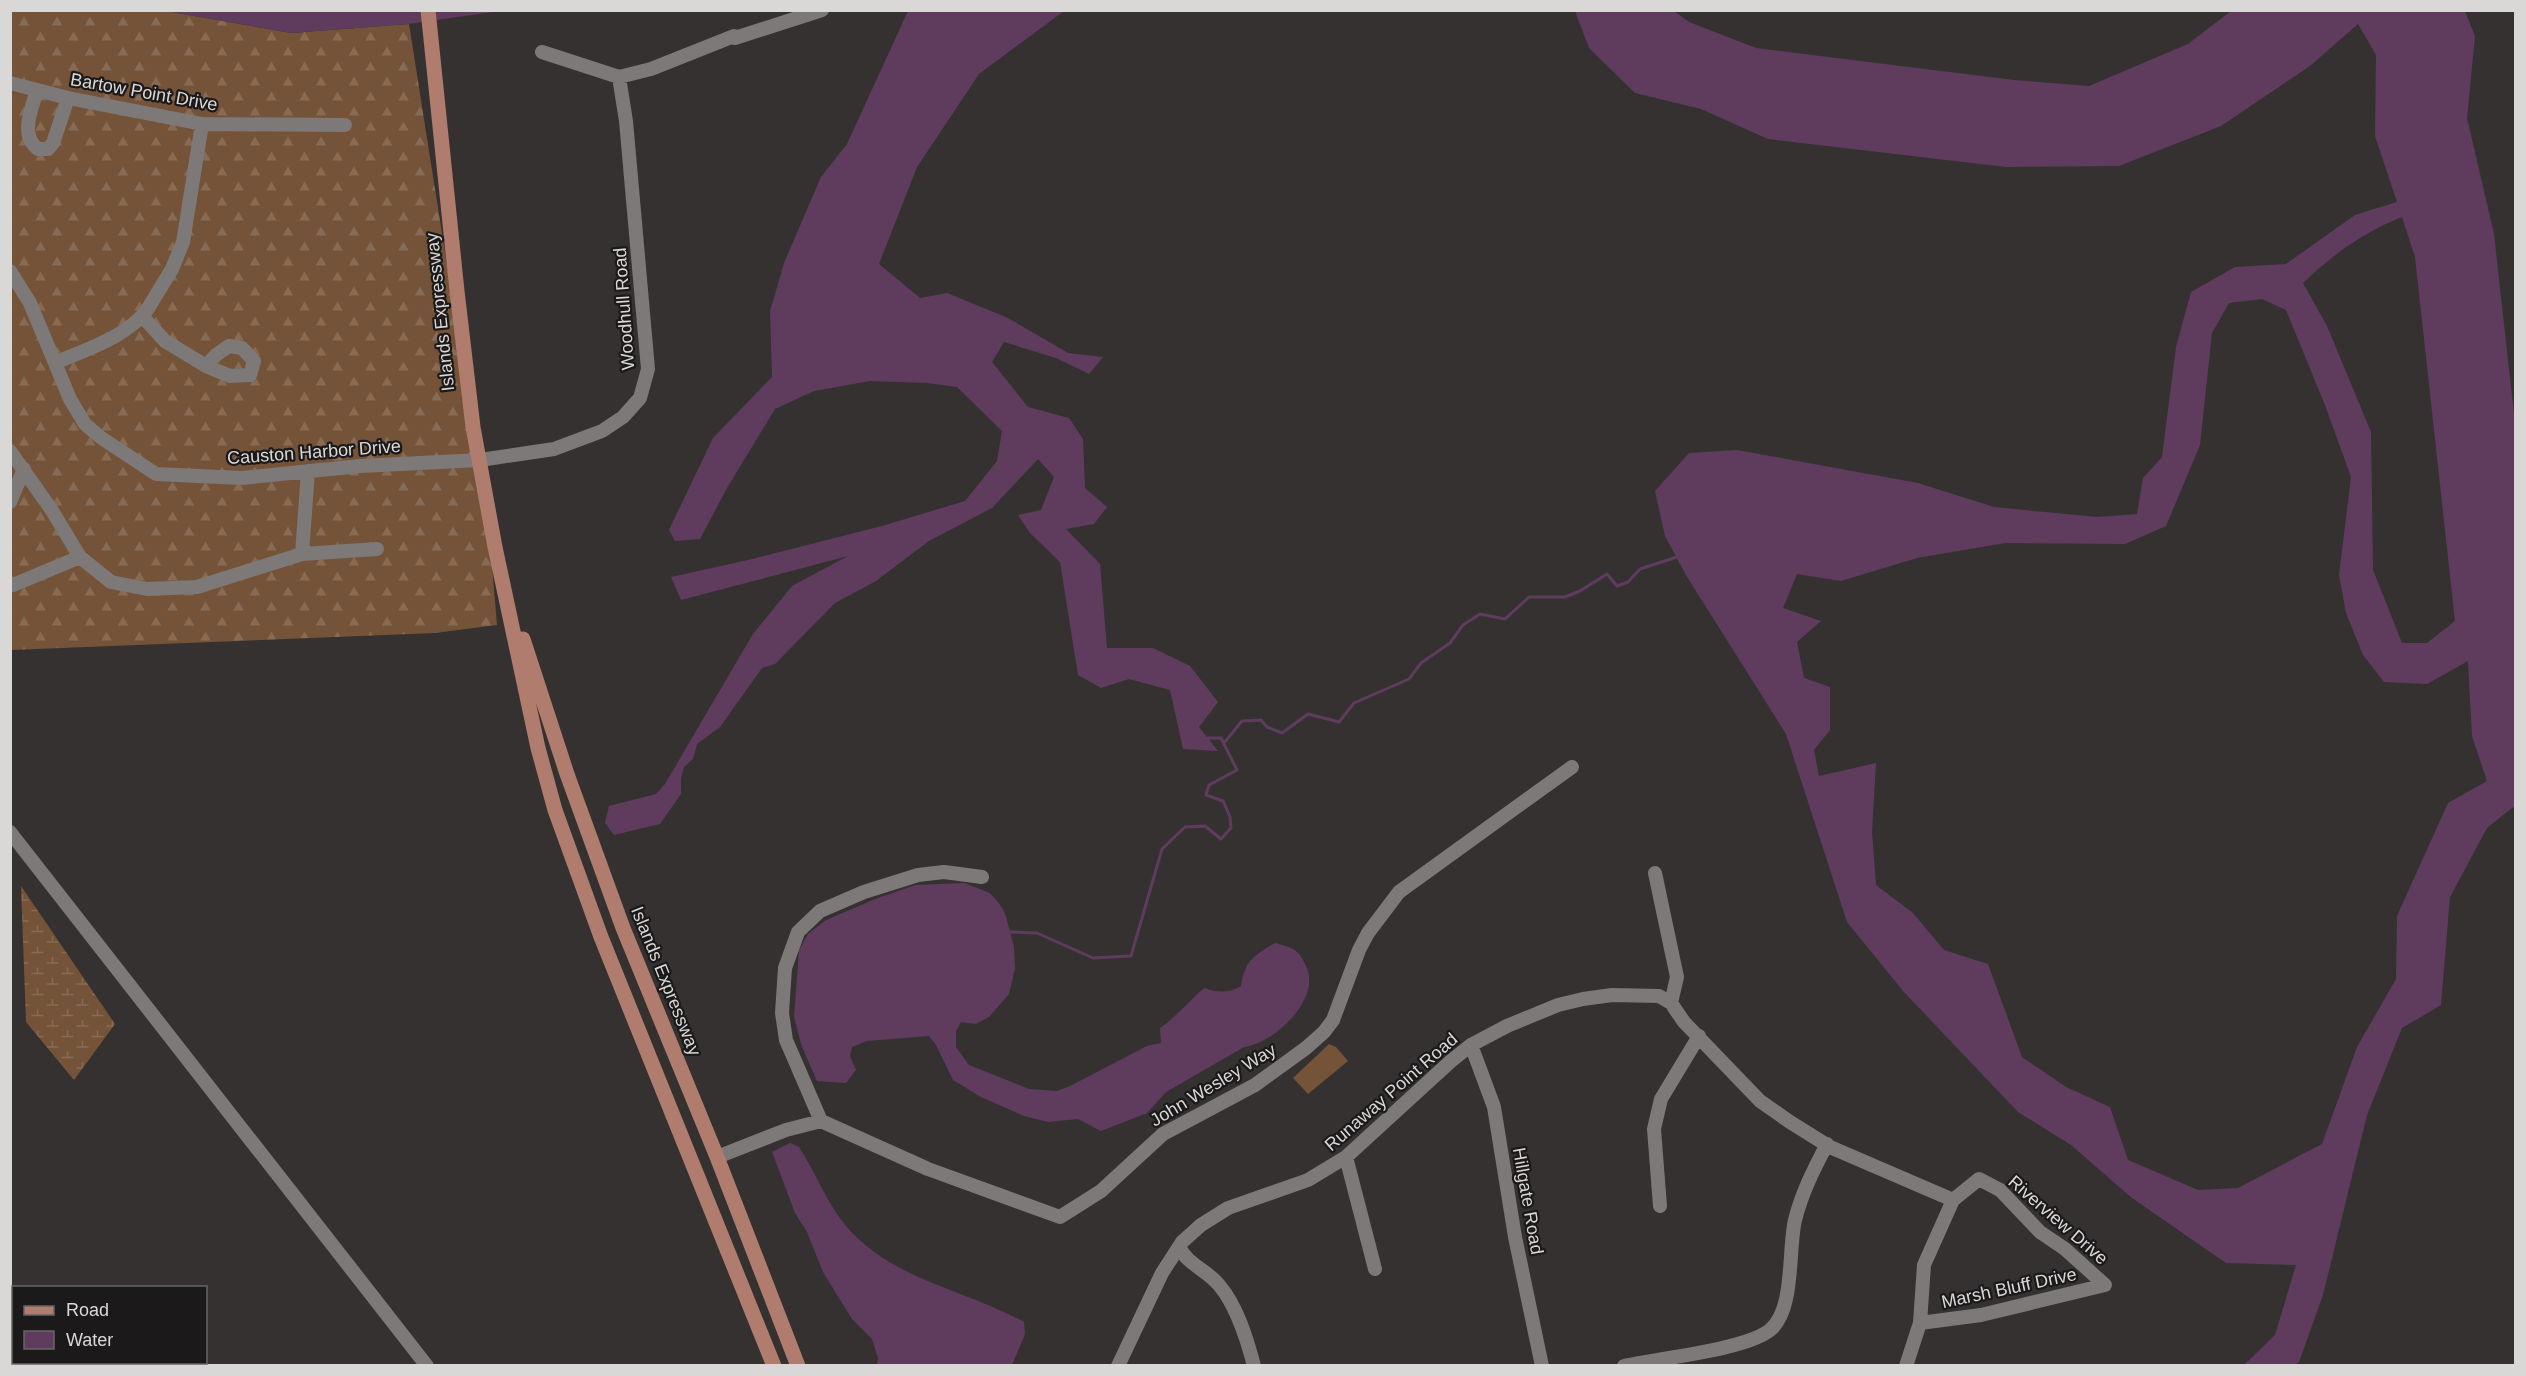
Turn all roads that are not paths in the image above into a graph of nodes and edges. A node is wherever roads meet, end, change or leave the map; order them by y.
1 (428, 10) edge
2 (822, 10) edge
3 (542, 52) dead end
4 (619, 77) junction
5 (10, 82) edge
6 (37, 90) junction
7 (68, 98) junction
8 (202, 124) junction
9 (345, 125) dead end
10 (10, 271) edge
11 (142, 316) junction
12 (55, 363) junction
13 (206, 366) dead end
14 (10, 451) edge
15 (480, 460) junction
16 (24, 469) junction
17 (308, 471) junction
18 (10, 502) edge
19 (377, 549) dead end
20 (302, 554) junction
21 (80, 557) junction
22 (10, 583) edge
23 (509, 606) junction
24 (1572, 767) dead end
25 (10, 832) edge
26 (1655, 873) dead end
27 (982, 877) dead end
28 (1671, 1003) junction
29 (1700, 1036) junction
30 (1471, 1045) junction
31 (821, 1121) junction
32 (1827, 1144) junction
33 (717, 1157) junction
34 (1346, 1157) junction
35 (1953, 1200) junction
36 (1660, 1206) dead end
37 (1179, 1247) junction
38 (1375, 1269) dead end
39 (2105, 1285) joint
40 (1920, 1323) junction
41 (427, 1365) edge
42 (774, 1365) edge
43 (798, 1365) edge
44 (1118, 1365) edge
45 (1254, 1365) edge
46 (1542, 1365) edge
47 (1624, 1365) edge
48 (1906, 1365) edge

1 - 15 main road, Islands Expressway
2 - 4 street
3 - 4 street
4 - 15 street, Woodhull Road
5 - 6 street, Bartow Point Drive
6 - 7 street, Bartow Point Drive
6 - 7 street
7 - 8 street, Bartow Point Drive
8 - 9 street, Bartow Point Drive
8 - 11 street
10 - 12 street, Causton Harbor Drive
11 - 12 street
11 - 13 street
12 - 17 street, Causton Harbor Drive
14 - 16 street
15 - 17 street, Causton Harbor Drive
15 - 23 main road, Islands Expressway
16 - 18 street
16 - 21 street
17 - 20 street
19 - 20 street
20 - 21 street
21 - 22 street
23 - 33 main road, Islands Expressway
23 - 42 main road, Islands Expressway
24 - 31 street, John Wesley Way
25 - 41 street
26 - 28 street
27 - 31 street
28 - 29 street
28 - 30 street, Runaway Point Road
29 - 32 street
29 - 36 street
30 - 34 street, Runaway Point Road
30 - 46 street, Hillgate Road
31 - 33 street
32 - 35 street
32 - 47 street
33 - 43 main road, Islands Expressway
34 - 37 street, Runaway Point Road
34 - 38 street
35 - 39 street, Riverview Drive
35 - 40 street, Riverview Drive
37 - 44 street, Runaway Point Road
37 - 45 street
39 - 40 street, Marsh Bluff Drive
40 - 48 street, Riverview Drive

